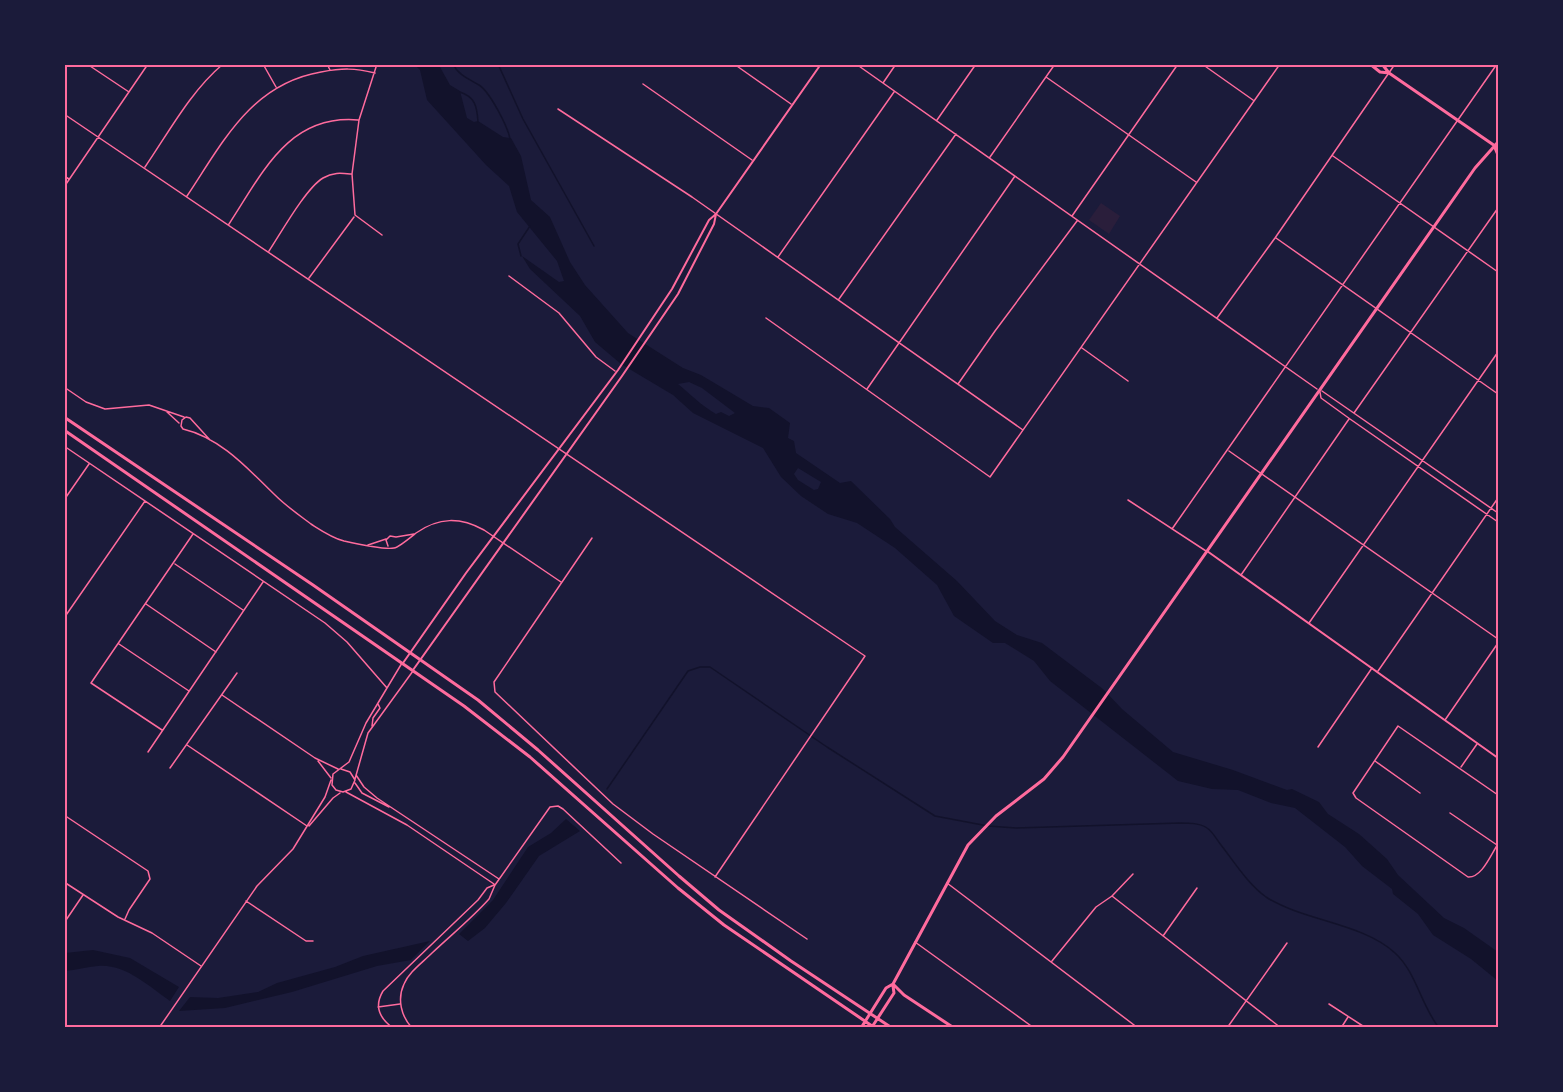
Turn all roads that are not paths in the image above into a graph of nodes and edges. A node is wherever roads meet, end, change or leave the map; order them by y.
1 (87, 64) edge
2 (148, 64) edge
3 (223, 64) edge
4 (263, 64) edge
5 (327, 64) edge
6 (377, 64) edge
7 (734, 64) edge
8 (821, 64) edge
9 (856, 64) edge
10 (896, 64) edge
11 (976, 64) edge
12 (1055, 64) edge
13 (1178, 64) edge
14 (1202, 64) edge
15 (1280, 64) edge
16 (1370, 64) edge
17 (1382, 64) edge
18 (1395, 64) edge
19 (1497, 64) edge
20 (330, 70) junction
21 (375, 73) junction
22 (1389, 74) junction
23 (1046, 77) junction
24 (883, 83) junction
25 (643, 84) dead end
26 (276, 88) junction
27 (895, 92) junction
28 (130, 93) junction
29 (1254, 101) junction
30 (792, 105) junction
31 (558, 109) dead end
32 (64, 114) edge
33 (359, 120) junction
34 (937, 120) junction
35 (1458, 121) junction
36 (956, 134) junction
37 (1129, 135) junction
38 (99, 137) junction
39 (1498, 142) edge
40 (1496, 147) edge
41 (1498, 155) edge
42 (1332, 156) junction
43 (989, 158) junction
44 (753, 161) junction
45 (144, 168) junction
46 (352, 174) junction
47 (64, 176) edge
48 (1015, 176) junction
49 (70, 179) junction
50 (1197, 183) junction
51 (64, 187) edge
52 (187, 196) junction
53 (1399, 203) junction
54 (1498, 208) edge
55 (716, 214) junction
56 (355, 215) junction
57 (1072, 217) junction
58 (1077, 220) junction
59 (228, 225) junction
60 (1434, 227) junction
61 (382, 235) dead end
62 (1275, 238) junction
63 (1468, 251) junction
64 (268, 252) junction
65 (778, 257) junction
66 (1139, 265) junction
67 (1498, 272) edge
68 (508, 276) dead end
69 (308, 279) junction
70 (1342, 285) junction
71 (838, 300) junction
72 (1377, 309) junction
73 (766, 318) dead end
74 (1216, 319) junction
75 (1410, 333) junction
76 (899, 343) junction
77 (1081, 348) junction
78 (1498, 352) edge
79 (1285, 367) junction
80 (617, 370) junction
81 (1128, 381) dead end
82 (1479, 381) junction
83 (958, 385) junction
84 (64, 387) edge
85 (867, 390) junction
86 (1319, 391) junction
87 (1498, 394) edge
88 (167, 411) junction
89 (1354, 412) junction
90 (64, 417) edge
91 (184, 418) junction
92 (1350, 419) junction
93 (193, 423) junction
94 (181, 424) junction
95 (64, 429) edge
96 (189, 430) junction
97 (1023, 430) junction
98 (210, 440) junction
99 (64, 446) edge
100 (559, 449) junction
101 (1227, 450) junction
102 (566, 454) junction
103 (1424, 461) junction
104 (90, 463) junction
105 (1419, 467) junction
106 (1262, 473) junction
107 (1296, 496) junction
108 (1498, 498) edge
109 (64, 500) edge
110 (1128, 500) dead end
111 (146, 501) junction
112 (1491, 508) junction
113 (1498, 513) edge
114 (1487, 514) junction
115 (1498, 522) edge
116 (1172, 529) junction
117 (193, 533) junction
118 (415, 533) junction
119 (493, 536) junction
120 (396, 537) junction
121 (592, 538) dead end
122 (387, 539) junction
123 (503, 542) junction
124 (398, 544) junction
125 (367, 545) junction
126 (1365, 545) junction
127 (389, 548) junction
128 (1207, 551) junction
129 (174, 564) junction
130 (1241, 575) junction
131 (264, 581) junction
132 (562, 582) junction
133 (1432, 592) junction
134 (146, 603) junction
135 (244, 610) junction
136 (64, 618) edge
137 (1309, 623) junction
138 (1498, 639) edge
139 (119, 643) junction
140 (1498, 643) edge
141 (216, 652) junction
142 (410, 652) junction
143 (420, 659) junction
144 (403, 663) junction
145 (1372, 668) junction
146 (413, 670) junction
147 (1378, 671) junction
148 (237, 673) dead end
149 (387, 688) junction
150 (189, 691) junction
151 (222, 695) junction
152 (378, 704) junction
153 (1444, 721) junction
154 (372, 727) junction
155 (162, 730) junction
156 (1478, 743) junction
157 (187, 745) junction
158 (1318, 747) dead end
159 (148, 752) dead end
160 (315, 758) junction
161 (1498, 758) edge
162 (1374, 760) junction
163 (170, 768) dead end
164 (341, 769) junction
165 (1460, 769) junction
166 (329, 774) junction
167 (356, 775) junction
168 (331, 779) junction
169 (354, 781) junction
170 (328, 788) junction
171 (344, 792) junction
172 (1420, 793) dead end
173 (1498, 795) edge
174 (395, 810) junction
175 (1450, 813) dead end
176 (64, 815) edge
177 (308, 827) junction
178 (432, 834) junction
179 (429, 840) junction
180 (1498, 845) edge
181 (621, 863) dead end
182 (1133, 874) dead end
183 (715, 877) junction
184 (499, 879) junction
185 (64, 882) edge
186 (946, 883) junction
187 (495, 885) junction
188 (1197, 888) dead end
189 (83, 895) junction
190 (1112, 896) junction
191 (246, 901) junction
192 (125, 920) junction
193 (64, 923) edge
194 (1163, 937) junction
195 (807, 939) dead end
196 (313, 941) dead end
197 (915, 942) junction
198 (1287, 943) dead end
199 (418, 958) junction
200 (422, 962) junction
201 (1051, 963) junction
202 (201, 966) junction
203 (893, 984) junction
204 (1246, 1000) junction
205 (401, 1004) junction
206 (1329, 1004) dead end
207 (378, 1008) junction
208 (1348, 1017) junction
209 (892, 1027) edge
210 (159, 1028) edge
211 (393, 1028) edge
212 (412, 1028) edge
213 (861, 1028) edge
214 (874, 1028) edge
215 (954, 1028) edge
216 (1034, 1028) edge
217 (1138, 1028) edge
218 (1227, 1028) edge
219 (1281, 1028) edge
220 (1341, 1028) edge
221 (1366, 1028) edge

1 - 28 street
2 - 28 street
3 - 45 street
4 - 26 street
5 - 20 street
6 - 21 street
7 - 30 street
8 - 30 street
9 - 24 street
10 - 24 street
11 - 34 street
12 - 23 street
13 - 37 street
14 - 29 street
15 - 29 street
16 - 22 main road
17 - 22 main road
18 - 22 street
19 - 35 street
20 - 21 street
20 - 26 street
21 - 33 street
22 - 35 main road
22 - 42 street
23 - 37 street
23 - 43 street
24 - 27 street
25 - 44 street
26 - 52 street
27 - 34 street
27 - 65 street
28 - 38 street
29 - 50 street
30 - 44 street
31 - 55 street
32 - 38 street
33 - 46 street
33 - 59 street
34 - 36 street
35 - 40 main road
35 - 53 street
36 - 43 street
36 - 71 street
37 - 50 street
37 - 57 street
38 - 45 street
38 - 49 street
39 - 40 main road
40 - 41 main road
40 - 60 main road
42 - 53 street
42 - 62 street
43 - 48 street
44 - 55 street
45 - 52 street
46 - 56 street
46 - 64 street
47 - 49 street
48 - 57 street
48 - 76 street
49 - 51 street
50 - 66 street
52 - 59 street
53 - 60 street
53 - 70 street
54 - 63 street
55 - 65 street
55 - 80 street
55 - 102 street
56 - 61 street
56 - 69 street
57 - 58 street
58 - 66 street
58 - 83 street
59 - 64 street
60 - 63 street
60 - 72 main road
62 - 70 street
62 - 74 street
63 - 67 street
63 - 75 street
64 - 69 street
65 - 71 street
66 - 74 street
66 - 77 street
68 - 80 street
69 - 100 street
70 - 72 street
70 - 79 street
71 - 76 street
72 - 75 street
72 - 86 main road
73 - 85 street
74 - 79 street
75 - 82 street
75 - 89 street
76 - 83 street
76 - 85 street
77 - 81 street
77 - 97 street
78 - 82 street
79 - 86 street
79 - 101 street
80 - 100 street
82 - 87 street
82 - 103 street
83 - 97 street
84 - 88 street
85 - 97 street
86 - 89 street
86 - 92 street
86 - 106 main road
88 - 91 street
88 - 94 street
89 - 103 street
90 - 142 main road
91 - 93 street
91 - 94 street
92 - 105 street
92 - 107 street
93 - 96 street
93 - 98 street
94 - 96 street
95 - 144 main road
96 - 98 street
98 - 125 street
99 - 104 street
100 - 102 street
100 - 119 street
101 - 106 street
101 - 116 street
102 - 123 street
102 - 183 street
103 - 105 street
103 - 112 street
104 - 109 street
104 - 111 street
105 - 114 street
105 - 126 street
106 - 107 street
106 - 128 main road
107 - 126 street
107 - 130 street
108 - 112 street
110 - 116 street
111 - 117 street
111 - 136 street
112 - 113 street
112 - 114 street
114 - 115 street
114 - 133 street
116 - 128 street
117 - 129 street
117 - 131 street
118 - 119 street
118 - 120 street
118 - 124 street
119 - 123 street
119 - 142 street
120 - 122 street
120 - 124 street
121 - 132 street
122 - 125 street
122 - 127 street
123 - 132 street
123 - 143 street
124 - 127 street
125 - 127 street
126 - 133 street
126 - 137 street
128 - 130 street
128 - 186 main road
129 - 134 street
129 - 135 street
130 - 137 street
131 - 135 street
131 - 149 street
132 - 183 street
133 - 138 street
133 - 147 street
134 - 139 street
134 - 141 street
135 - 141 street
137 - 145 street
139 - 150 street
139 - 155 street
140 - 153 street
141 - 150 street
142 - 143 main road
142 - 144 street
143 - 146 street
143 - 209 main road
144 - 146 main road
144 - 149 street
145 - 147 street
145 - 158 street
146 - 154 street
146 - 214 main road
147 - 153 street
148 - 151 street
149 - 152 street
150 - 155 street
151 - 157 street
151 - 160 street
152 - 154 street
152 - 164 street
153 - 156 street
154 - 167 street
155 - 159 street
156 - 161 street
156 - 165 street
157 - 163 street
157 - 177 street
160 - 164 street
160 - 166 street
162 - 165 street
162 - 172 street
162 - 180 street
164 - 168 street
164 - 169 street
165 - 173 street
166 - 168 street
166 - 170 street
167 - 169 street
167 - 174 street
168 - 170 street
168 - 171 street
169 - 171 street
169 - 174 street
170 - 177 street
171 - 177 street
171 - 179 street
174 - 178 street
175 - 180 street
176 - 192 street
177 - 191 street
178 - 179 street
178 - 184 street
179 - 187 street
181 - 184 street
182 - 190 street
183 - 195 street
184 - 187 street
185 - 189 street
186 - 197 main road
186 - 201 street
187 - 199 street
187 - 200 street
188 - 194 street
189 - 192 street
189 - 193 street
190 - 194 street
190 - 201 street
191 - 196 street
191 - 202 street
192 - 202 street
194 - 204 street
197 - 203 main road
197 - 216 street
198 - 204 street
199 - 200 street
199 - 207 street
200 - 205 street
201 - 217 street
202 - 210 street
203 - 213 main road
203 - 214 main road
203 - 215 main road
204 - 218 street
204 - 219 street
205 - 207 street
205 - 212 street
206 - 208 street
207 - 211 street
208 - 220 street
208 - 221 street

